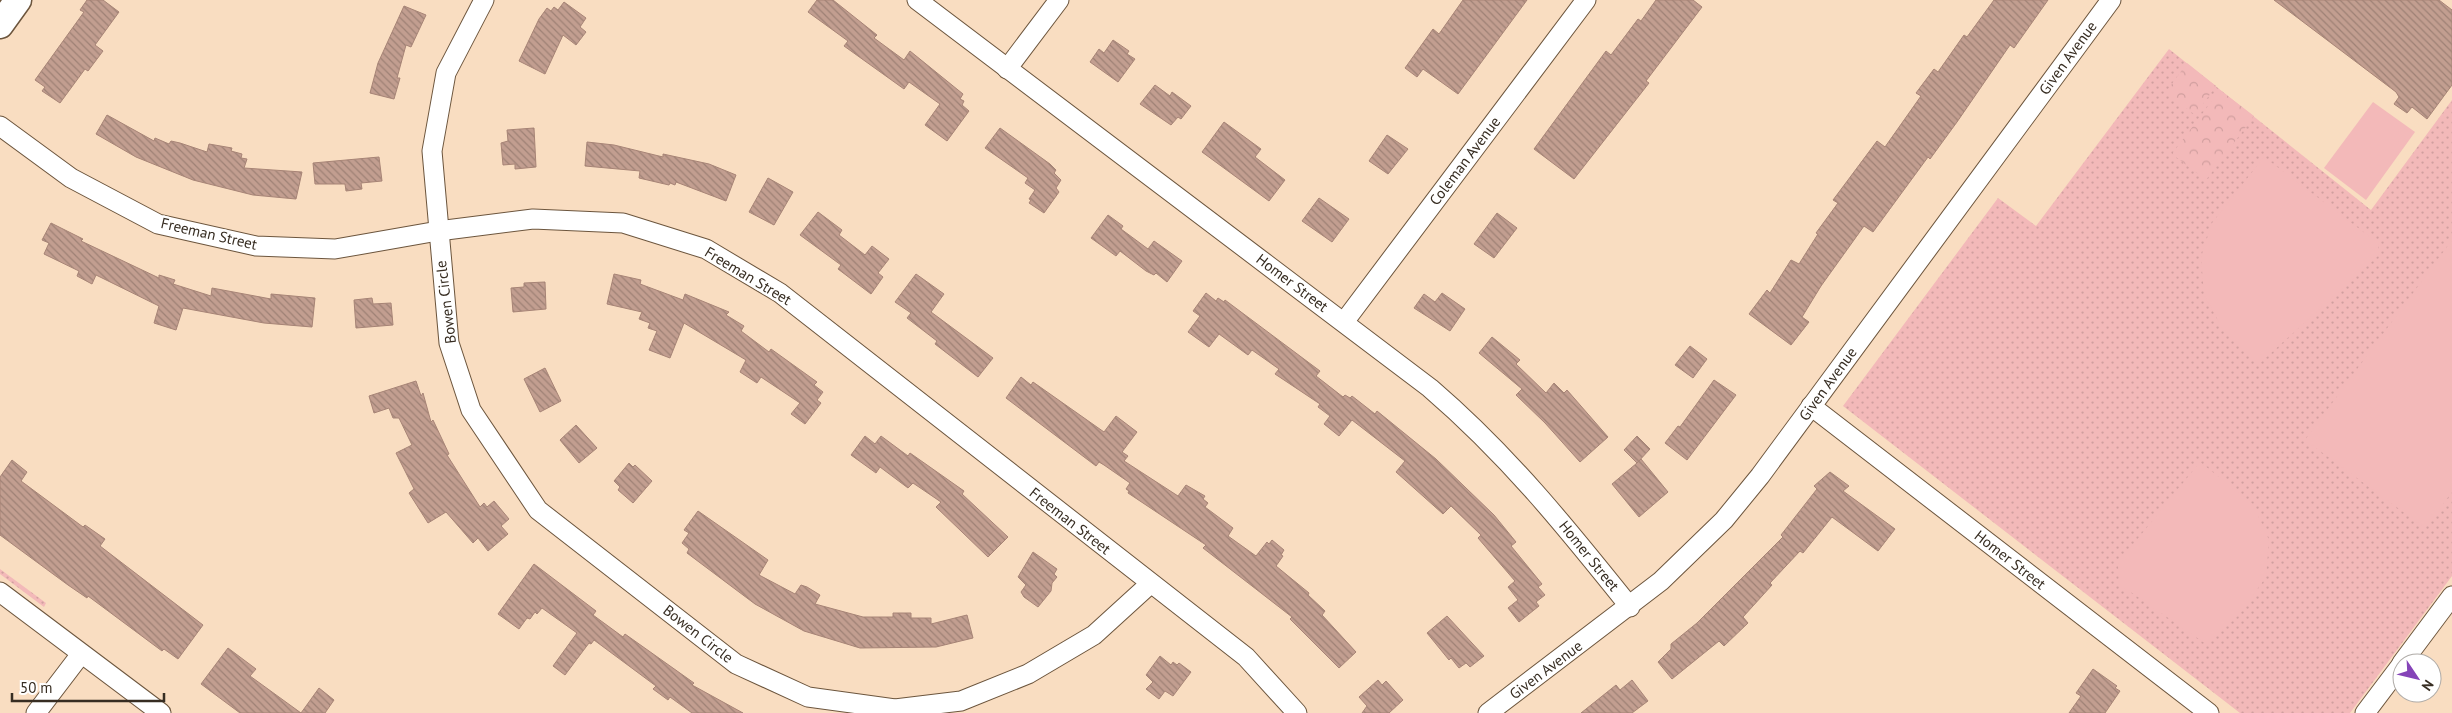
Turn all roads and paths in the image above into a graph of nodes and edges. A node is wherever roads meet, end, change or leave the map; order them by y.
1 (18, 0) edge
2 (484, 0) edge
3 (917, 0) edge
4 (1059, 0) edge
5 (1586, 0) edge
6 (2111, 0) edge
7 (0, 25) edge
8 (1007, 69) junction
9 (0, 126) edge
10 (438, 231) junction
11 (1344, 322) junction
12 (1811, 406) junction
13 (1150, 584) junction
14 (0, 592) edge
15 (2452, 596) edge
16 (1630, 606) junction
17 (2409, 653) edge
18 (81, 654) junction
19 (2392, 677) edge
20 (2197, 710) edge
21 (895, 711) edge
22 (36, 713) edge
23 (161, 713) edge
24 (1297, 713) edge
25 (1488, 713) edge
26 (2365, 713) edge

1 - 7 street
2 - 10 street, Bowen Circle
3 - 8 street, Homer Street
4 - 8 street
5 - 11 street, Coleman Avenue
6 - 12 street, Given Avenue
8 - 11 street, Homer Street
9 - 10 street, Freeman Street
10 - 13 street, Freeman Street
10 - 21 street, Bowen Circle
11 - 16 street, Homer Street
12 - 16 street, Given Avenue
12 - 20 street, Homer Street
13 - 21 street, Bowen Circle
13 - 24 street, Freeman Street
14 - 18 street
15 - 17 street
16 - 25 street, Given Avenue
18 - 22 street
18 - 23 street
19 - 26 street

